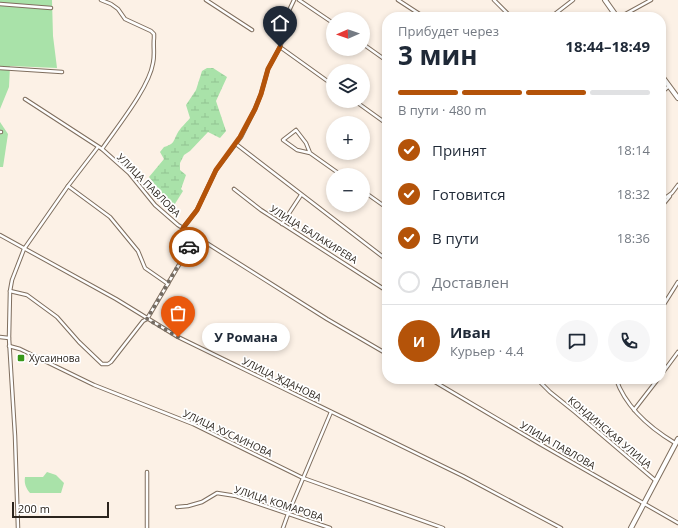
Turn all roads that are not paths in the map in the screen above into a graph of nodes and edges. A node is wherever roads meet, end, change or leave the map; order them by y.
1 (101, 0) edge
2 (206, 0) edge
3 (294, 0) edge
4 (299, 0) edge
5 (398, 0) edge
6 (494, 0) edge
7 (574, 0) edge
8 (605, 0) edge
9 (652, 0) edge
10 (0, 4) edge
11 (51, 8) dead end
12 (416, 12) edge
13 (506, 12) edge
14 (558, 12) edge
15 (614, 12) edge
16 (628, 12) edge
17 (326, 18) edge
18 (252, 30) dead end
19 (280, 47) junction
20 (370, 49) edge
21 (382, 57) edge
22 (0, 68) edge
23 (62, 72) dead end
24 (326, 80) edge
25 (666, 82) edge
26 (669, 86) junction
27 (666, 89) edge
28 (678, 98) edge
29 (25, 99) dead end
30 (365, 108) edge
31 (382, 120) edge
32 (236, 144) junction
33 (98, 148) junction
34 (102, 150) junction
35 (310, 153) junction
36 (332, 168) edge
37 (68, 186) junction
38 (678, 186) edge
39 (234, 189) dead end
40 (672, 193) junction
41 (301, 195) junction
42 (370, 196) edge
43 (666, 197) edge
44 (666, 201) edge
45 (382, 204) edge
46 (282, 224) junction
47 (183, 228) junction
48 (0, 235) edge
49 (196, 236) junction
50 (24, 249) junction
51 (382, 256) edge
52 (678, 282) edge
53 (168, 284) junction
54 (382, 288) edge
55 (10, 291) junction
56 (666, 301) edge
57 (147, 319) junction
58 (0, 337) edge
59 (9, 338) junction
60 (9, 346) junction
61 (382, 351) edge
62 (678, 352) edge
63 (666, 368) edge
64 (439, 384) edge
65 (542, 384) edge
66 (618, 384) edge
67 (654, 384) edge
68 (634, 410) junction
69 (331, 412) junction
70 (677, 441) edge
71 (147, 472) dead end
72 (303, 478) junction
73 (656, 481) junction
74 (644, 504) junction
75 (177, 507) dead end
76 (288, 514) junction
77 (678, 523) edge
78 (18, 528) edge
79 (147, 528) edge
80 (283, 528) edge
81 (330, 528) edge
82 (442, 528) edge
83 (561, 528) edge
84 (631, 528) edge

1 - 34 street
2 - 18 street
3 - 19 street
4 - 17 street
5 - 12 street
6 - 13 street
7 - 14 street
8 - 15 main road
9 - 16 street
10 - 11 street
19 - 24 street
19 - 32 street
20 - 21 street
22 - 23 street
25 - 26 main road
26 - 27 street
26 - 28 main road
29 - 33 street, УЛИЦА ПАВЛОВА
30 - 31 street
32 - 41 street
32 - 47 street
33 - 34 street, УЛИЦА ПАВЛОВА
33 - 37 street
34 - 47 street, УЛИЦА ПАВЛОВА
35 - 35 street
35 - 36 street
37 - 50 street
37 - 53 street
38 - 40 street
39 - 46 street, УЛИЦА БАЛАКИРЕВА
40 - 43 street
40 - 44 street
41 - 46 street
41 - 51 street
42 - 45 street
46 - 54 street, УЛИЦА БАЛАКИРЕВА
47 - 49 street, УЛИЦА ПАВЛОВА
48 - 50 street, УЛИЦА ЖДАНОВА
49 - 53 street
49 - 61 street, УЛИЦА ПАВЛОВА
50 - 55 street
50 - 57 street, УЛИЦА ЖДАНОВА
52 - 56 street
53 - 57 street
55 - 57 street
55 - 59 street
57 - 69 street, УЛИЦА ЖДАНОВА
58 - 59 street
59 - 60 street
60 - 72 street, УЛИЦА ХУСАИНОВА
60 - 78 street
62 - 63 street
64 - 74 street, УЛИЦА ПАВЛОВА
65 - 73 street, КОНДИНСКАЯ УЛИЦА
66 - 68 street
67 - 68 street
68 - 70 street
69 - 72 street
69 - 83 street, УЛИЦА ЖДАНОВА
70 - 73 main road
71 - 79 street
72 - 76 street
72 - 82 street, УЛИЦА ХУСАИНОВА
73 - 74 main road
74 - 77 street, УЛИЦА ПАВЛОВА
74 - 84 main road
75 - 76 street, УЛИЦА КОМАРОВА
76 - 80 street
76 - 81 street, УЛИЦА КОМАРОВА

